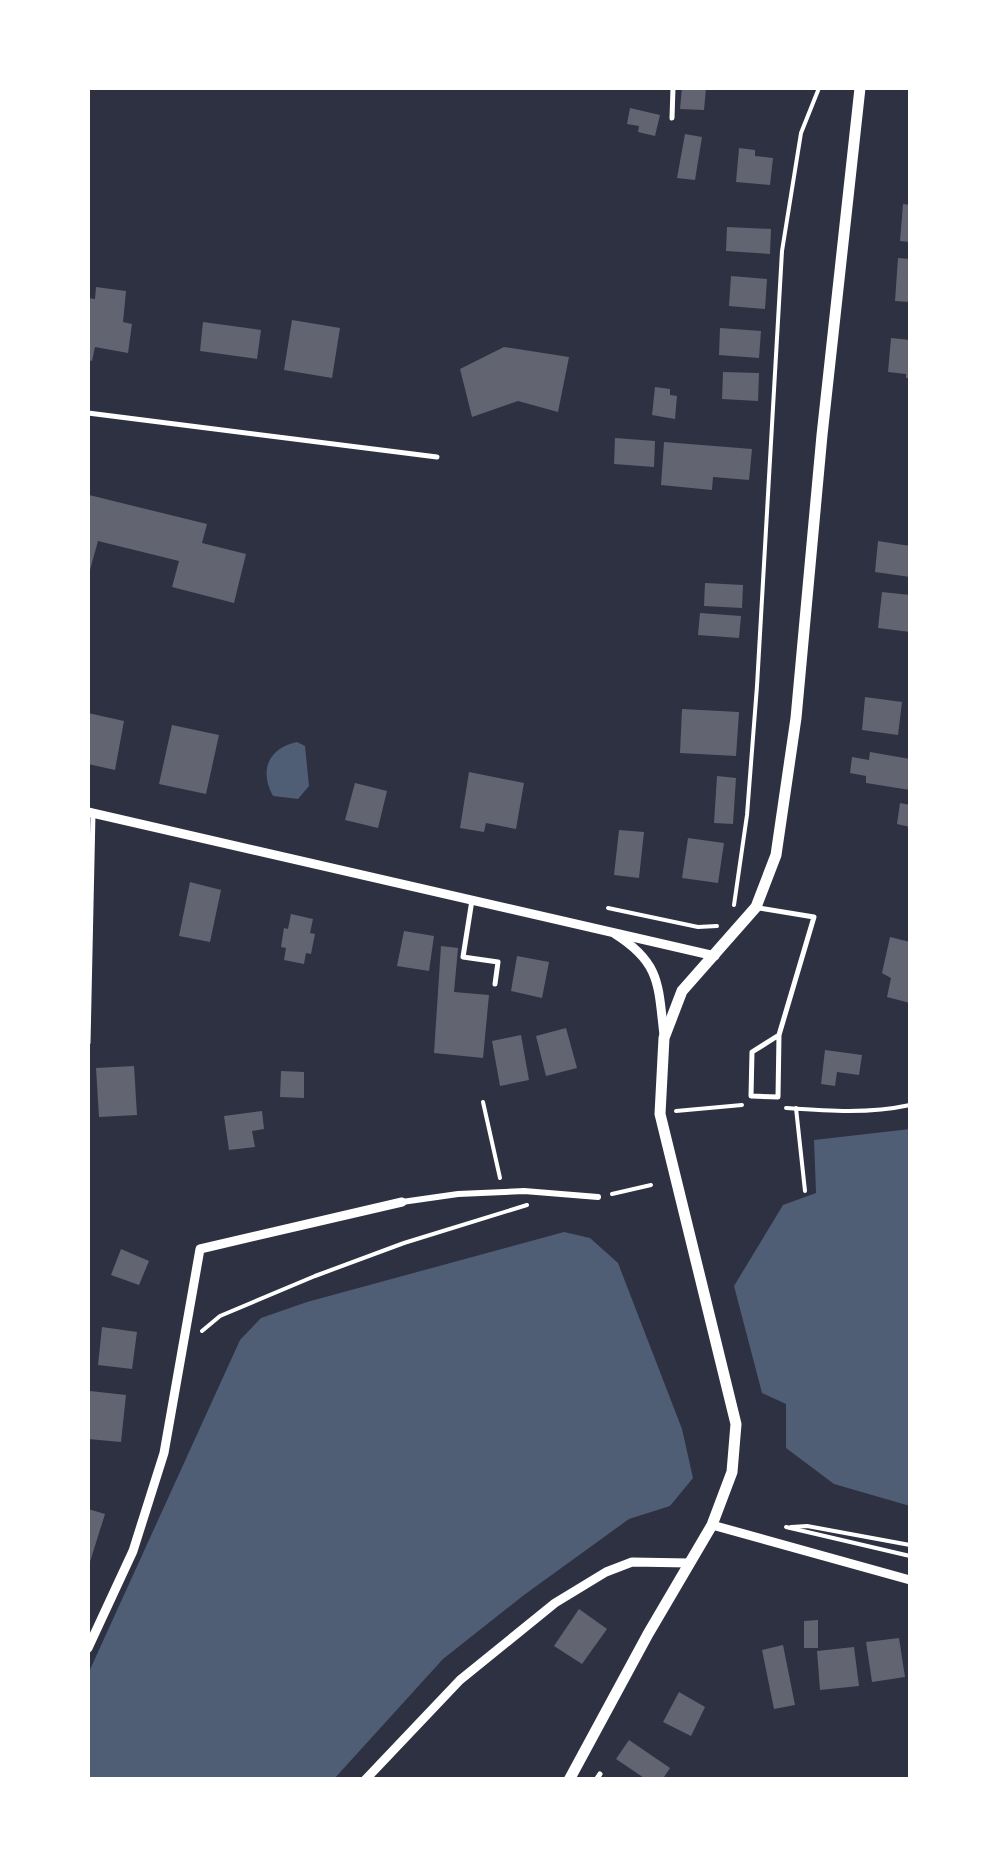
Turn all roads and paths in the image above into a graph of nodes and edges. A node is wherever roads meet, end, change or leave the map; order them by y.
1 (673, 88) edge
2 (819, 88) edge
3 (860, 88) edge
4 (672, 118) dead end
5 (88, 413) edge
6 (437, 457) dead end
7 (90, 813) edge
8 (472, 900) junction
9 (756, 907) junction
10 (608, 908) dead end
11 (731, 914) dead end
12 (724, 926) dead end
13 (608, 930) junction
14 (715, 956) junction
15 (496, 984) dead end
16 (779, 1036) junction
17 (664, 1038) junction
18 (88, 1043) edge
19 (483, 1102) dead end
20 (910, 1105) edge
21 (758, 1106) dead end
22 (773, 1107) dead end
23 (796, 1108) junction
24 (660, 1114) junction
25 (651, 1185) dead end
26 (504, 1192) junction
27 (805, 1192) dead end
28 (543, 1194) junction
29 (598, 1197) joint
30 (402, 1202) joint
31 (186, 1345) junction
32 (712, 1525) junction
33 (910, 1545) edge
34 (910, 1556) edge
35 (690, 1563) junction
36 (910, 1580) edge
37 (88, 1648) edge
38 (365, 1780) edge
39 (570, 1780) edge

1 - 4 lane
2 - 11 path
3 - 9 street
5 - 6 lane
7 - 8 street
7 - 18 lane
8 - 13 street
8 - 15 lane
9 - 14 street
9 - 16 lane
10 - 12 path
13 - 14 street
13 - 17 street
14 - 17 street
16 - 16 lane
17 - 24 street
19 - 26 path
20 - 23 path
21 - 24 path
22 - 23 path
23 - 27 path
24 - 32 street
25 - 29 path
26 - 28 street
26 - 30 street
28 - 29 street
28 - 31 path
30 - 31 street
31 - 37 street
32 - 35 street
32 - 36 street
33 - 34 path
35 - 38 street
35 - 39 street

